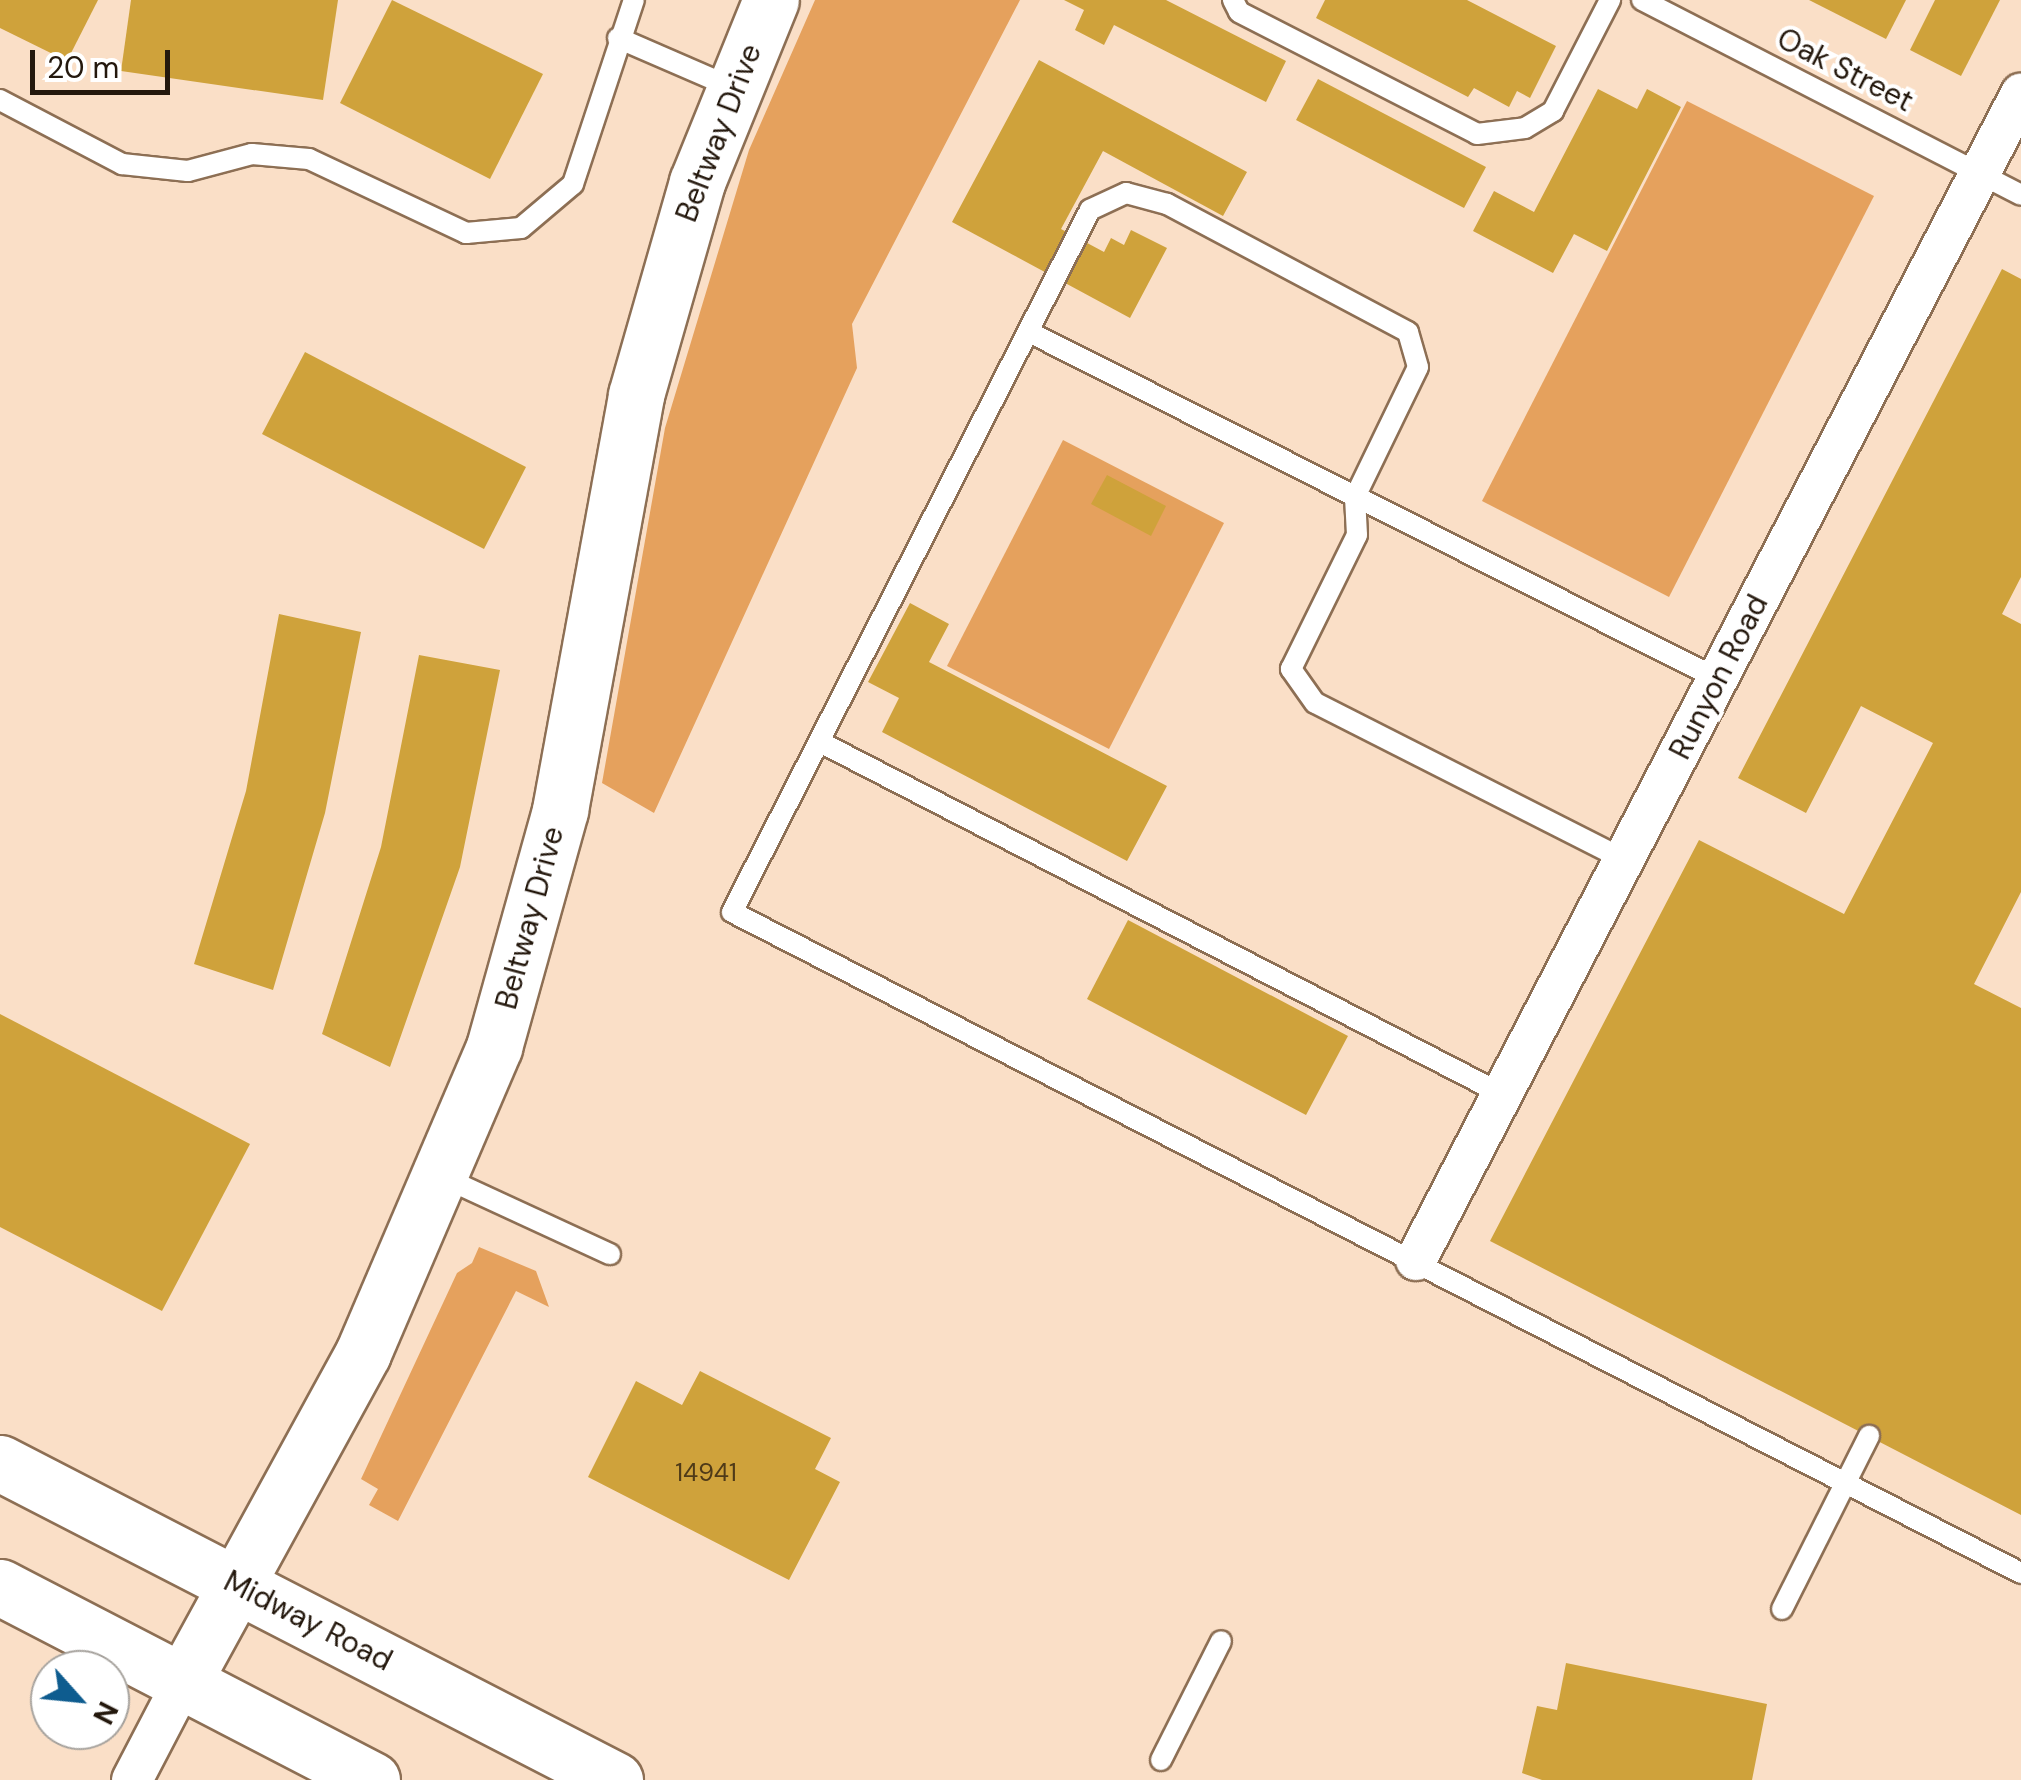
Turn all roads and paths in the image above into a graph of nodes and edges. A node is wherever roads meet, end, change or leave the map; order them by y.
1 (634, 0) edge
2 (772, 0) edge
3 (1233, 0) edge
4 (1610, 0) edge
5 (1642, 0) edge
6 (618, 38) junction
7 (732, 88) junction
8 (2021, 94) edge
9 (0, 100) edge
10 (1980, 173) junction
11 (2021, 195) edge
12 (1029, 332) junction
13 (1355, 497) junction
14 (1718, 679) junction
15 (820, 742) junction
16 (1624, 860) junction
17 (1502, 1094) junction
18 (443, 1177) junction
19 (610, 1254) dead end
20 (1416, 1260) junction
21 (1869, 1436) dead end
22 (0, 1462) edge
23 (1846, 1483) junction
24 (2021, 1573) edge
25 (239, 1586) junction
26 (0, 1587) edge
27 (1782, 1608) dead end
28 (1221, 1641) dead end
29 (183, 1682) junction
30 (1160, 1760) dead end
31 (132, 1780) edge
32 (372, 1780) edge
33 (615, 1780) edge

1 - 6 lane
2 - 7 street, Beltway Drive
3 - 4 lane
5 - 10 lane, Oak Street
6 - 7 lane
6 - 9 lane
7 - 18 street, Beltway Drive
8 - 10 street, Runyon Road
10 - 11 lane, Oak Street
10 - 14 street, Runyon Road
12 - 13 lane
12 - 13 lane
12 - 15 lane
13 - 14 lane
13 - 16 lane
14 - 16 street, Runyon Road
15 - 17 lane
15 - 20 lane
16 - 17 street, Runyon Road
17 - 20 street, Runyon Road
18 - 19 lane
18 - 25 street, Beltway Drive
20 - 23 lane
21 - 23 lane
22 - 25 street, Midway Road
23 - 24 lane
23 - 27 lane
25 - 29 street, Beltway Drive
25 - 33 street, Midway Road
26 - 29 street
28 - 30 lane
29 - 31 street, Beltway Drive
29 - 32 street

